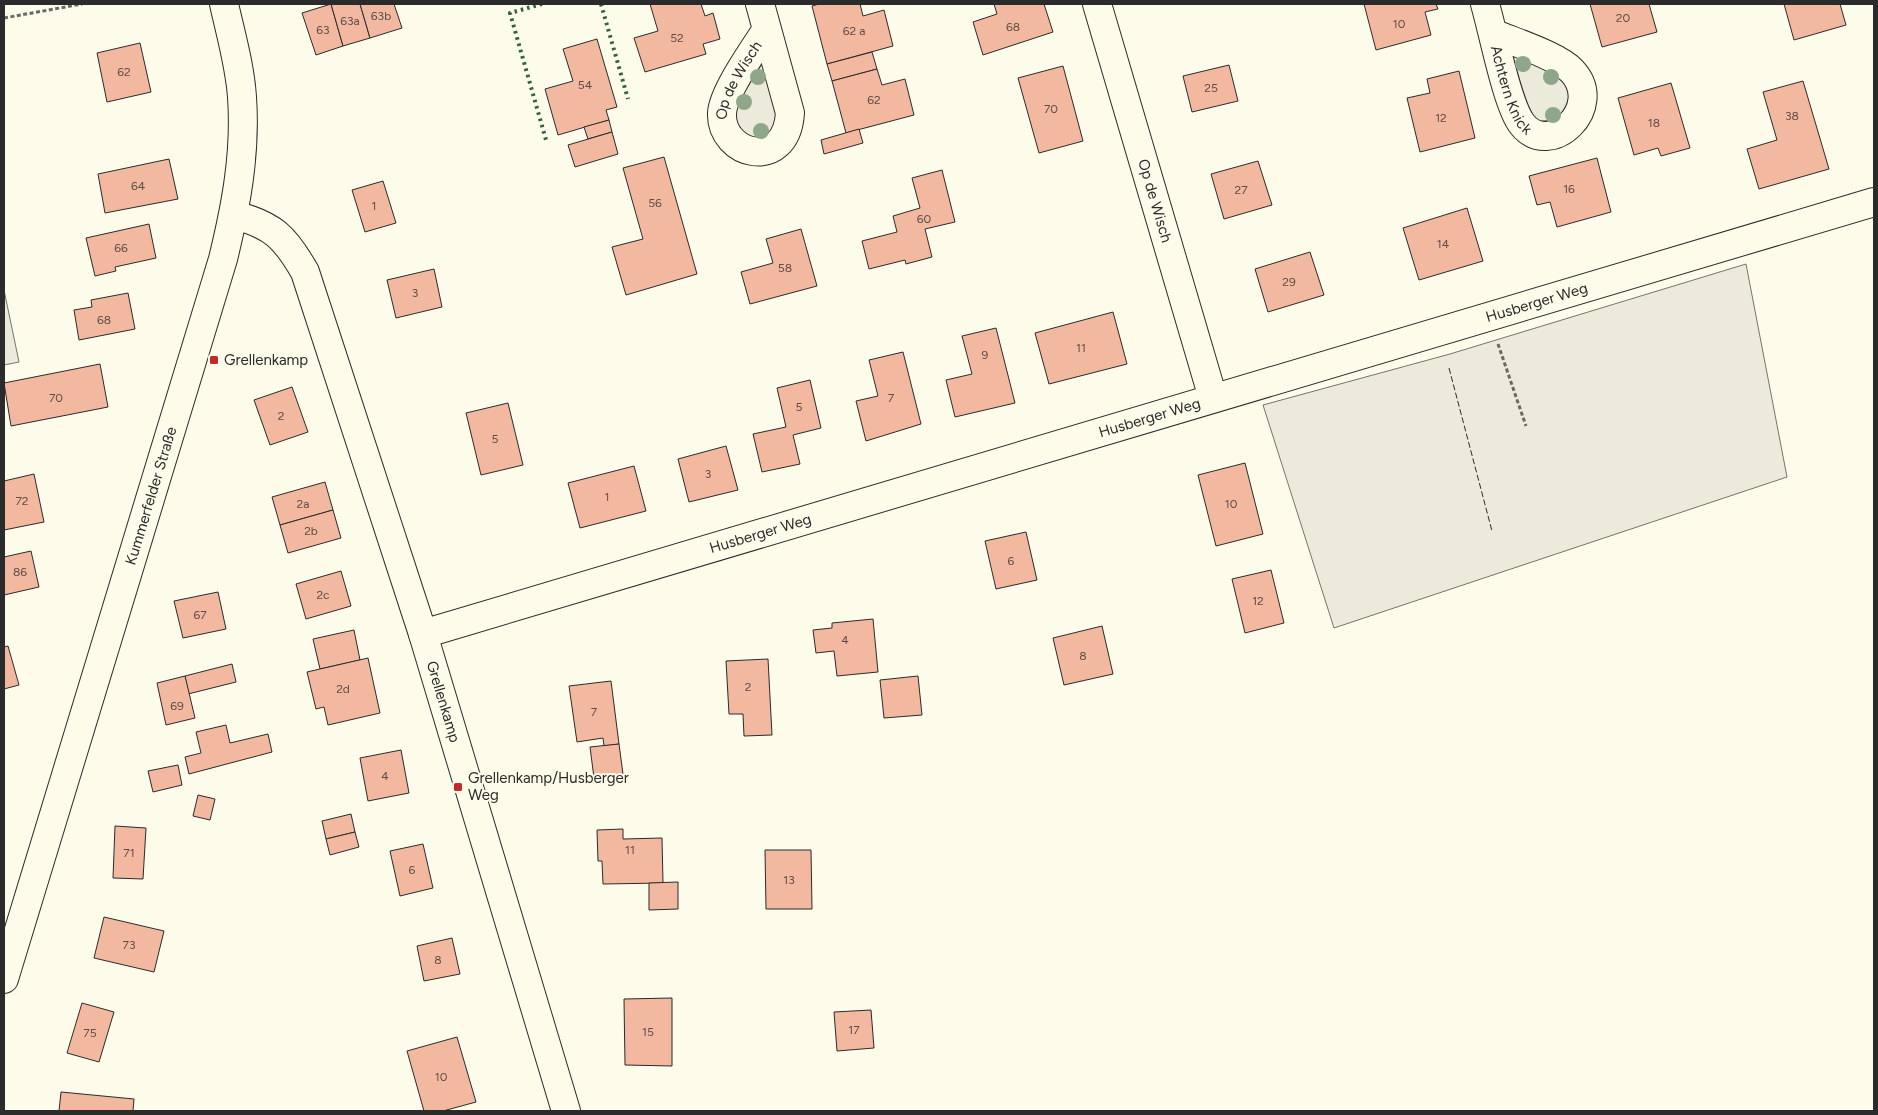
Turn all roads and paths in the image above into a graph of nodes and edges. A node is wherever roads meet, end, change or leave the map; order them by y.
1 (82, 4) edge
2 (224, 4) edge
3 (1097, 4) edge
4 (1485, 4) edge
5 (4, 18) edge
6 (1493, 33) dead end
7 (1874, 202) edge
8 (234, 215) junction
9 (1488, 317) junction
10 (1213, 398) junction
11 (1526, 426) dead end
12 (423, 634) junction
13 (4, 979) edge
14 (566, 1111) edge

1 - 5 path
2 - 8 street, Kummerfelder Straße
3 - 10 street, Op de Wisch
4 - 6 street, Achtern Knick
7 - 9 street, Husberger Weg
8 - 12 street, Grellenkamp
8 - 13 street, Kummerfelder Straße
9 - 10 street, Husberger Weg
9 - 11 path
10 - 12 street, Husberger Weg
12 - 14 street, Grellenkamp

